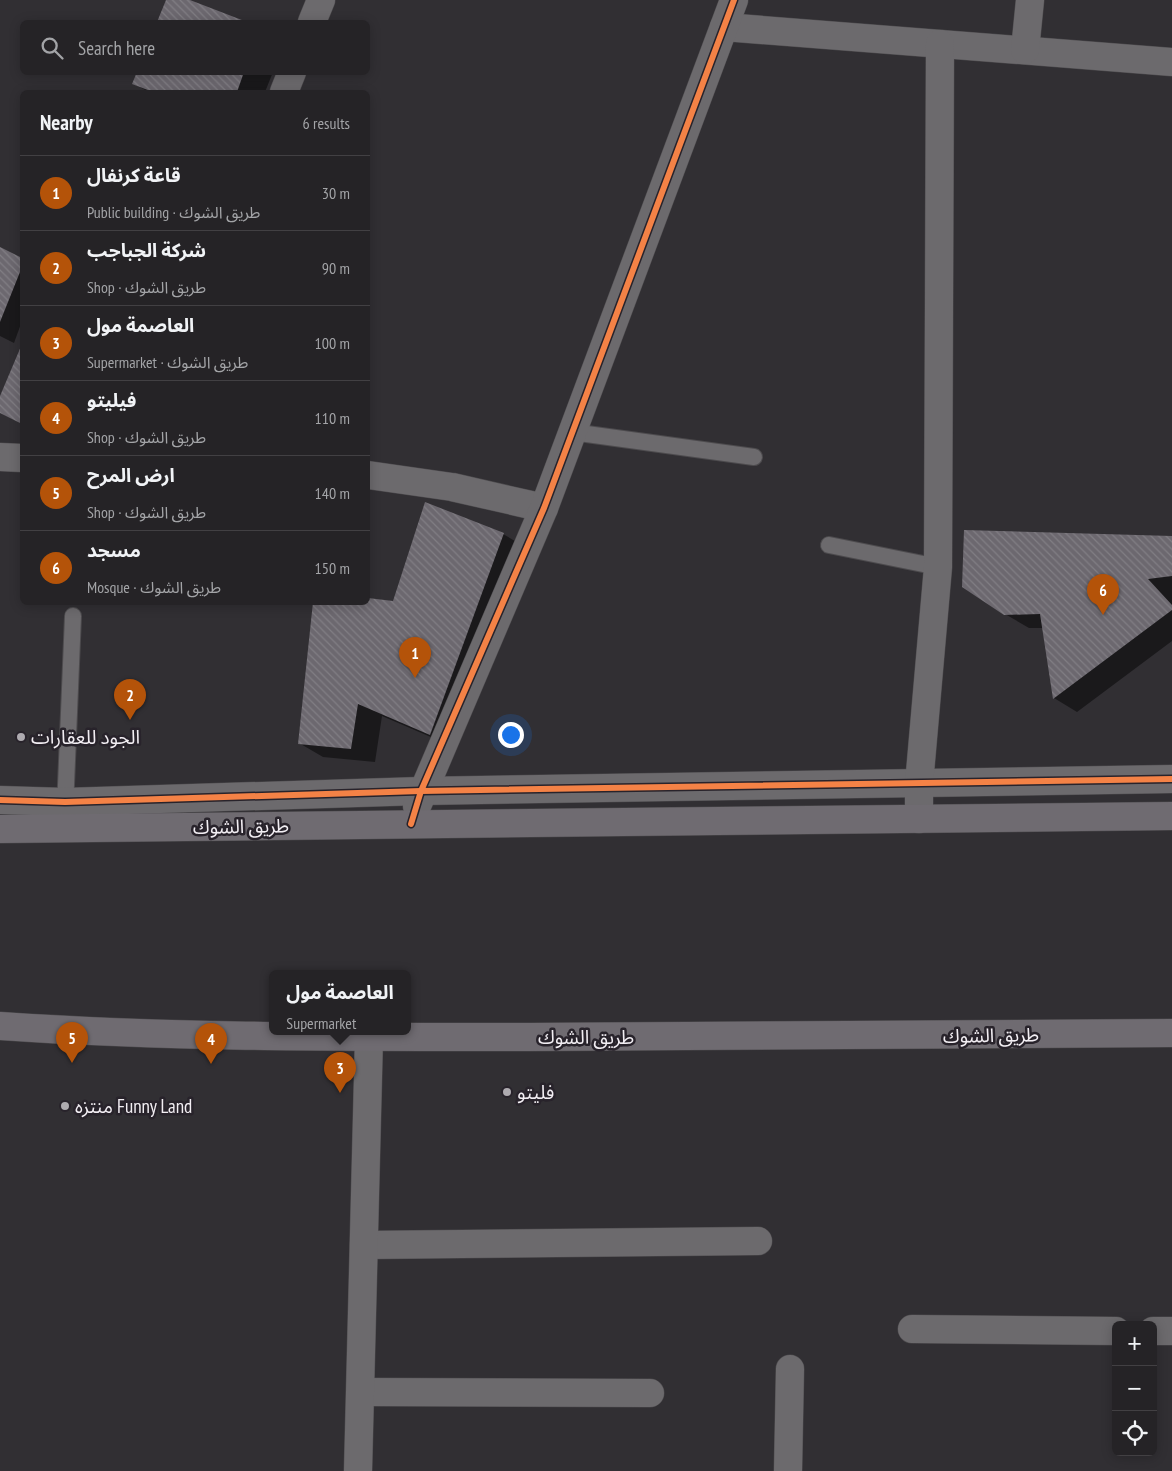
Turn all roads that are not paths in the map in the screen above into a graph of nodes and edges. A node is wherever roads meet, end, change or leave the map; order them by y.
1 (321, 0) edge
2 (734, 0) edge
3 (1030, 0) edge
4 (313, 20) edge
5 (724, 27) junction
6 (940, 44) junction
7 (1025, 50) junction
8 (1172, 62) edge
9 (291, 75) edge
10 (285, 90) edge
11 (572, 432) junction
12 (0, 457) edge
13 (754, 457) dead end
14 (20, 458) edge
15 (370, 475) edge
16 (544, 508) junction
17 (829, 545) dead end
18 (938, 567) junction
19 (73, 616) dead end
20 (1172, 778) edge
21 (919, 784) junction
22 (422, 791) junction
23 (0, 800) edge
24 (65, 802) junction
25 (1172, 816) edge
26 (919, 819) junction
27 (411, 824) junction
28 (0, 829) edge
29 (64, 829) junction
30 (0, 1026) edge
31 (1172, 1033) edge
32 (369, 1038) junction
33 (758, 1241) dead end
34 (364, 1245) junction
35 (912, 1329) dead end
36 (1112, 1331) edge
37 (1157, 1331) edge
38 (1172, 1331) edge
39 (790, 1369) dead end
40 (361, 1392) junction
41 (650, 1393) dead end
42 (358, 1471) edge
43 (788, 1471) edge

1 - 4 street
2 - 5 street
3 - 7 street
5 - 6 street
5 - 11 street
6 - 7 street
6 - 18 street
7 - 8 street
9 - 10 street
11 - 13 lane
11 - 16 street
12 - 14 street
15 - 16 street
16 - 22 street
17 - 18 lane
18 - 21 street
19 - 24 lane
20 - 21 street
21 - 22 street
21 - 26 street
22 - 24 street
22 - 27 street
23 - 24 street
24 - 29 lane
25 - 26 main road, طريق الشوك
26 - 27 main road, طريق الشوك
27 - 29 main road, طريق الشوك
28 - 29 main road, طريق الشوك
30 - 32 main road, طريق الشوك
31 - 32 main road, طريق الشوك
32 - 34 street
33 - 34 street
34 - 40 street
35 - 36 street
37 - 38 street
39 - 43 street
40 - 41 street
40 - 42 street

